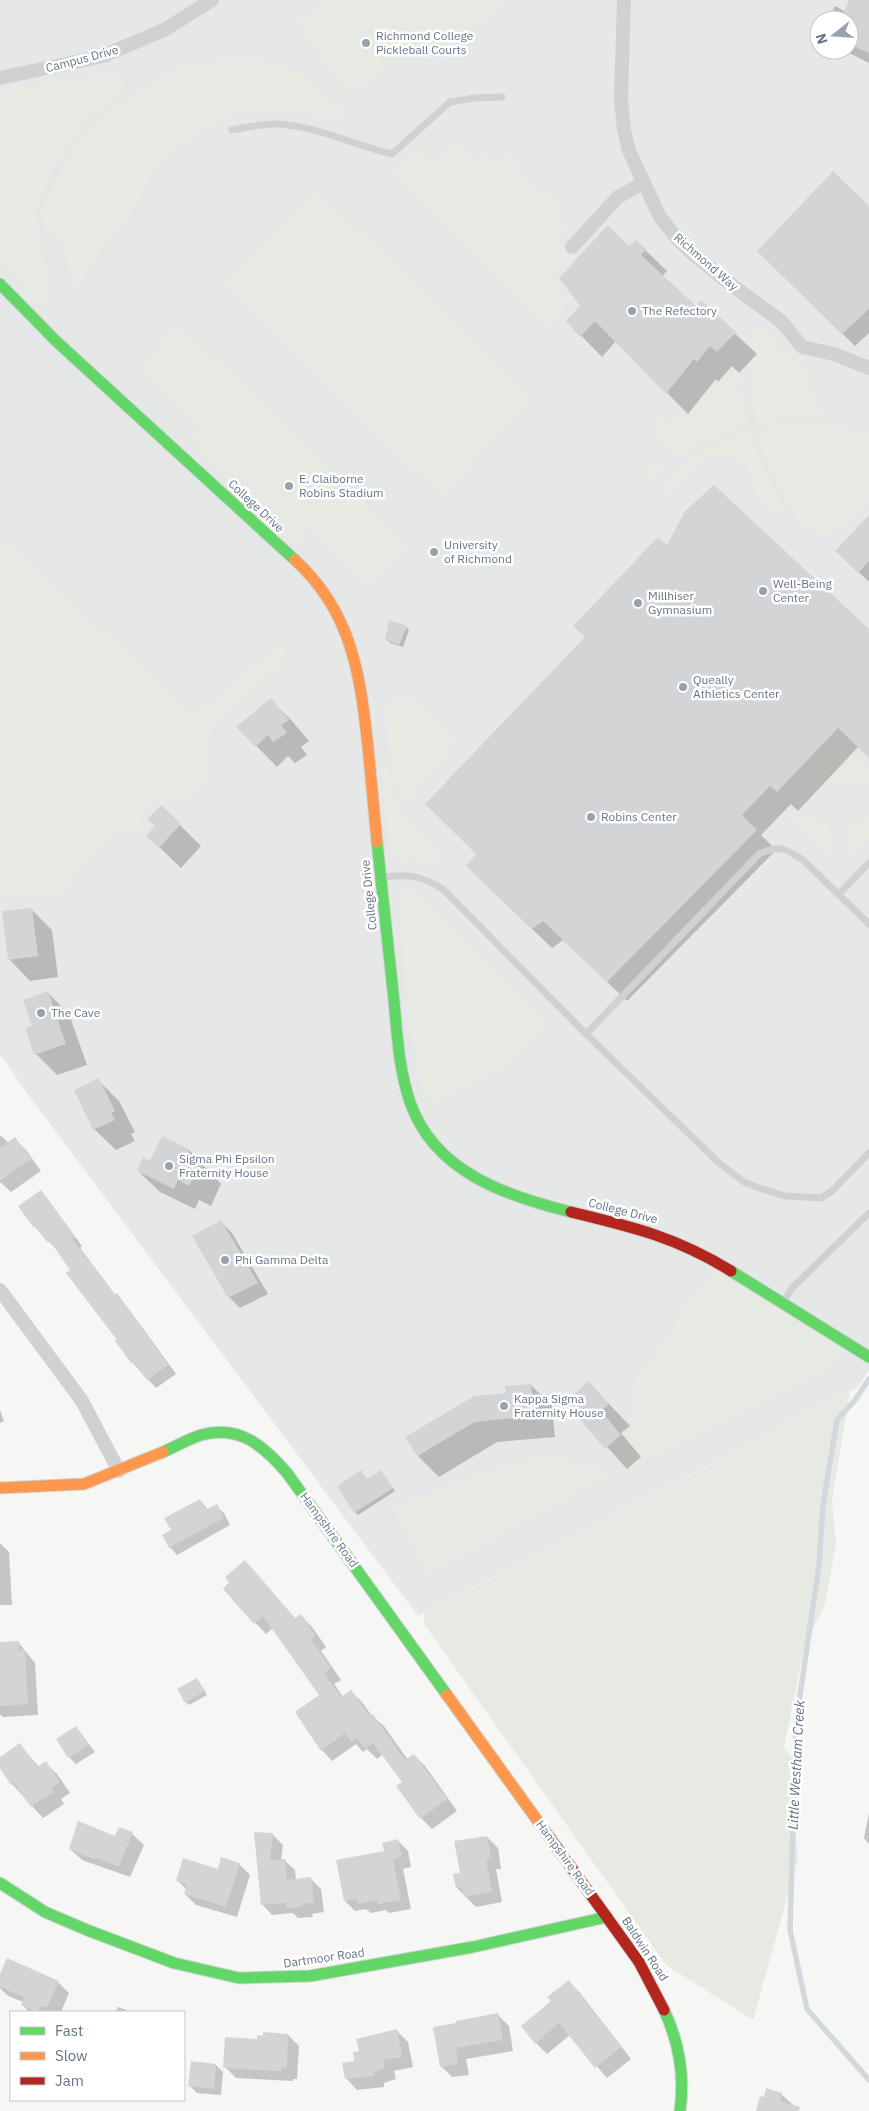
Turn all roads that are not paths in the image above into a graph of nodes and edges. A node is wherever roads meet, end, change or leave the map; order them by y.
1 (624, 0) edge
2 (206, 2) edge
3 (0, 78) edge
4 (502, 96) dead end
5 (232, 130) dead end
6 (643, 183) junction
7 (572, 248) dead end
8 (3, 288) edge
9 (868, 366) edge
10 (869, 863) edge
11 (381, 877) junction
12 (839, 894) junction
13 (869, 924) edge
14 (586, 1034) junction
15 (869, 1153) edge
16 (869, 1213) edge
17 (0, 1290) edge
18 (782, 1303) junction
19 (869, 1357) edge
20 (119, 1471) junction
21 (0, 1488) edge
22 (0, 1883) edge
23 (607, 1917) junction
24 (680, 2111) edge

1 - 6 street, Richmond Way
2 - 3 street, Campus Drive
4 - 5 lane
6 - 7 street
6 - 9 street, Richmond Way
8 - 11 street, College Drive
10 - 12 lane
11 - 14 lane
11 - 18 street, College Drive
12 - 13 lane
12 - 14 lane
14 - 15 lane
16 - 18 lane
17 - 20 street
18 - 19 street, College Drive
20 - 21 street, Hampshire Road
20 - 23 street, Hampshire Road
22 - 23 street, Dartmoor Road
23 - 24 street, Baldwin Road

